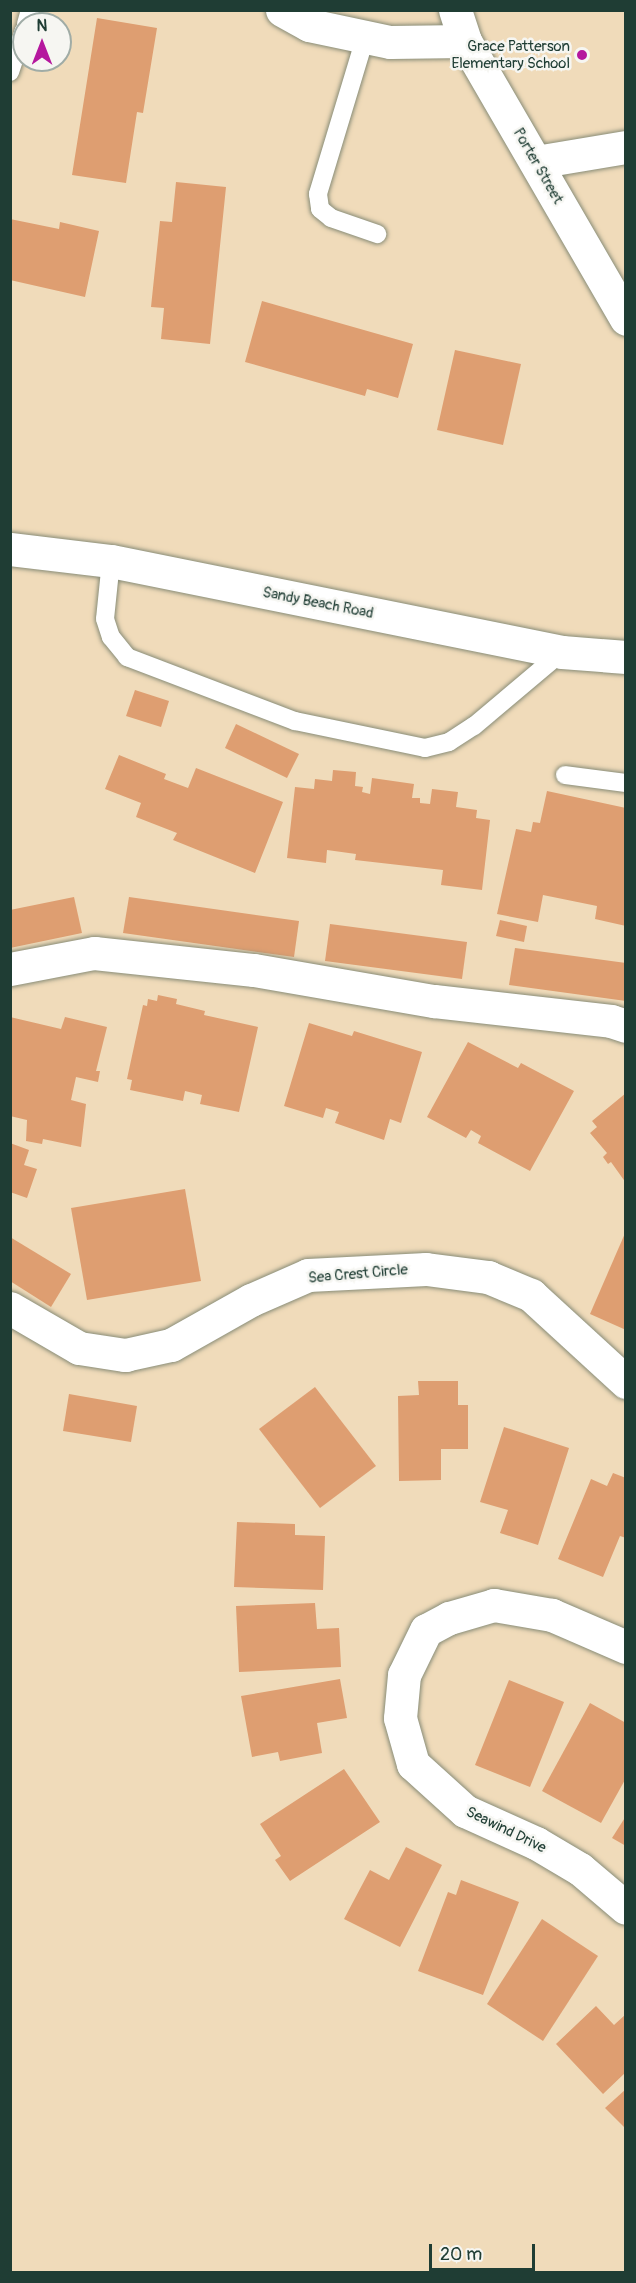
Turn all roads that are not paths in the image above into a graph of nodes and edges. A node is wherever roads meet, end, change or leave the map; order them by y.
1 (282, 10) edge
2 (454, 10) edge
3 (365, 38) junction
4 (465, 41) junction
5 (626, 147) edge
6 (536, 162) junction
7 (377, 234) dead end
8 (626, 319) edge
9 (10, 549) edge
10 (111, 561) junction
11 (562, 652) junction
12 (626, 657) edge
13 (565, 775) dead end
14 (626, 783) edge
15 (10, 969) edge
16 (626, 1026) edge
17 (10, 1308) edge
18 (626, 1382) edge
19 (626, 1647) edge
20 (626, 1908) edge

1 - 3 street
2 - 4 street, Porter Street
3 - 4 street
3 - 7 lane
4 - 6 street, Porter Street
5 - 6 street
6 - 8 street, Porter Street
9 - 10 street, Sandy Beach Road
10 - 11 street, Sandy Beach Road
10 - 11 lane
11 - 12 street, Sandy Beach Road
13 - 14 lane
15 - 16 street
17 - 18 street, Sea Crest Circle
19 - 20 street, Seawind Drive

